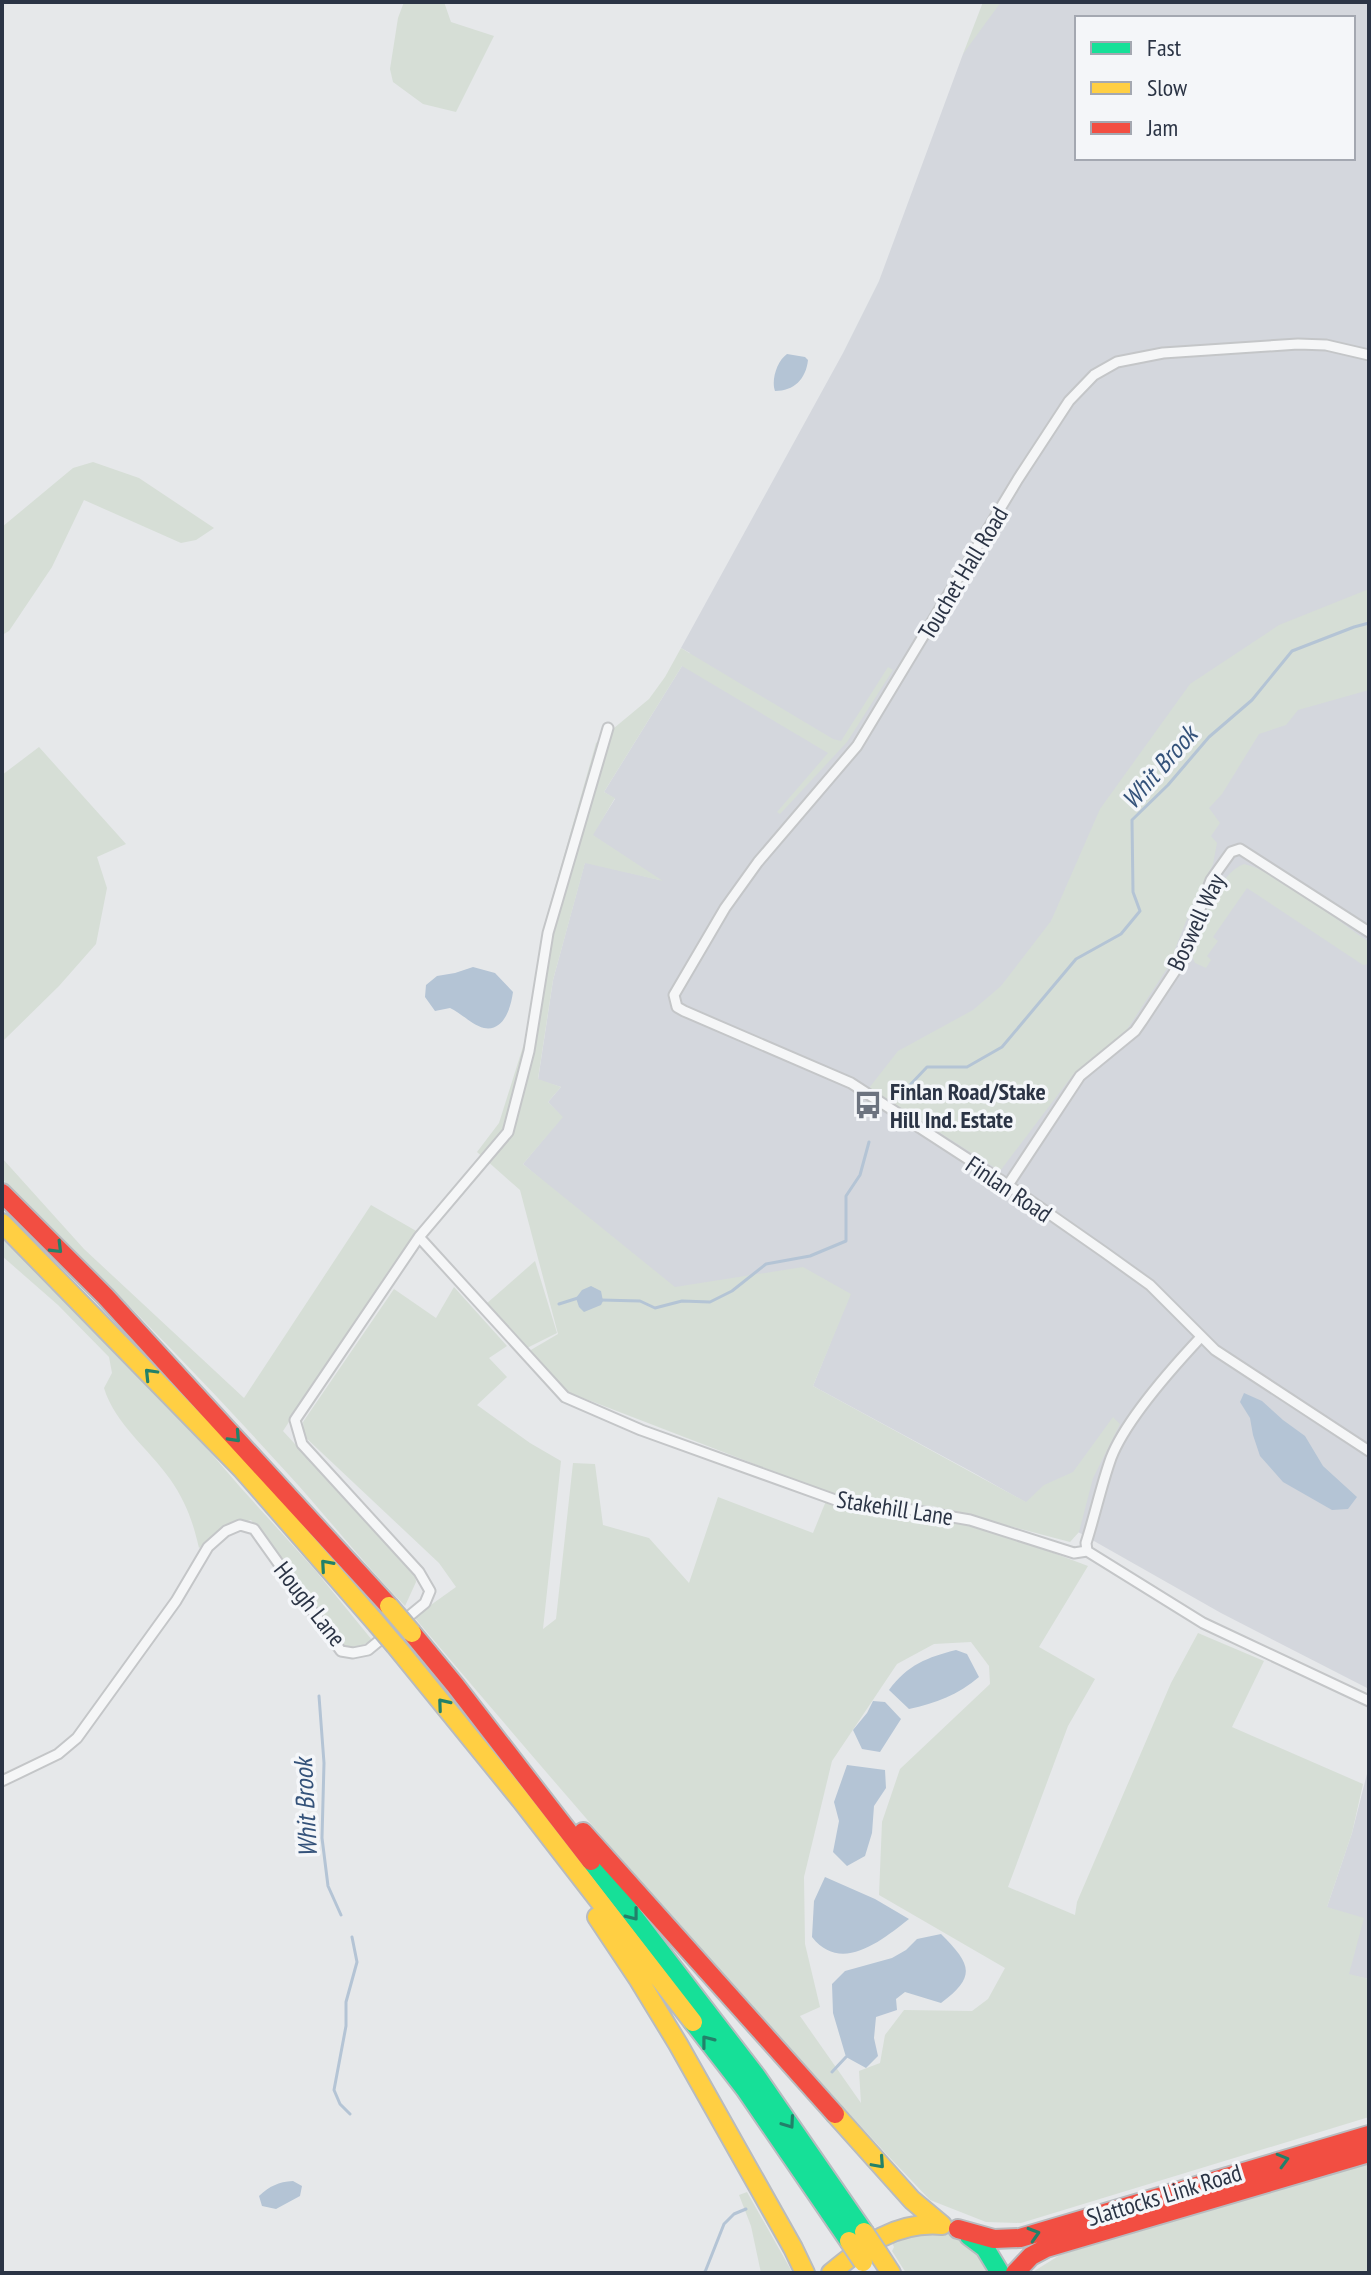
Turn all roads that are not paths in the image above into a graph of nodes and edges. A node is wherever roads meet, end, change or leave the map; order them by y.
1 (1369, 355) edge
2 (608, 728) dead end
3 (1369, 932) edge
4 (674, 1001) joint
5 (1008, 1185) junction
6 (2, 1193) edge
7 (2, 1223) edge
8 (419, 1237) junction
9 (1201, 1337) junction
10 (1369, 1451) edge
11 (1087, 1551) junction
12 (455, 1685) junction
13 (1369, 1701) edge
14 (466, 1732) junction
15 (2, 1781) edge
16 (1369, 2135) edge
17 (1369, 2153) edge
18 (950, 2227) junction
19 (857, 2236) junction
20 (870, 2263) edge
21 (805, 2273) edge
22 (831, 2273) edge
23 (891, 2273) edge
24 (1000, 2273) edge
25 (1015, 2273) edge

1 - 4 street, Touchet Hall Road
2 - 8 street
3 - 5 street, Boswell Way
4 - 5 street, Finlan Road
5 - 9 street, Finlan Road
6 -> 12 highway, bridge
14 -> 7 highway, bridge
8 - 11 street, Stakehill Lane
8 - 15 street, Hough Lane
9 - 10 street, Finlan Road
9 - 11 street
11 - 13 street, Stakehill Lane
12 -> 18 highway
12 -> 19 highway
19 -> 14 highway
14 - 21 highway
18 -> 16 highway, Slattocks Link Road
17 - 25 highway, Slattocks Link Road
18 - 22 highway
18 - 24 highway
19 - 20 highway, bridge
20 - 23 highway

